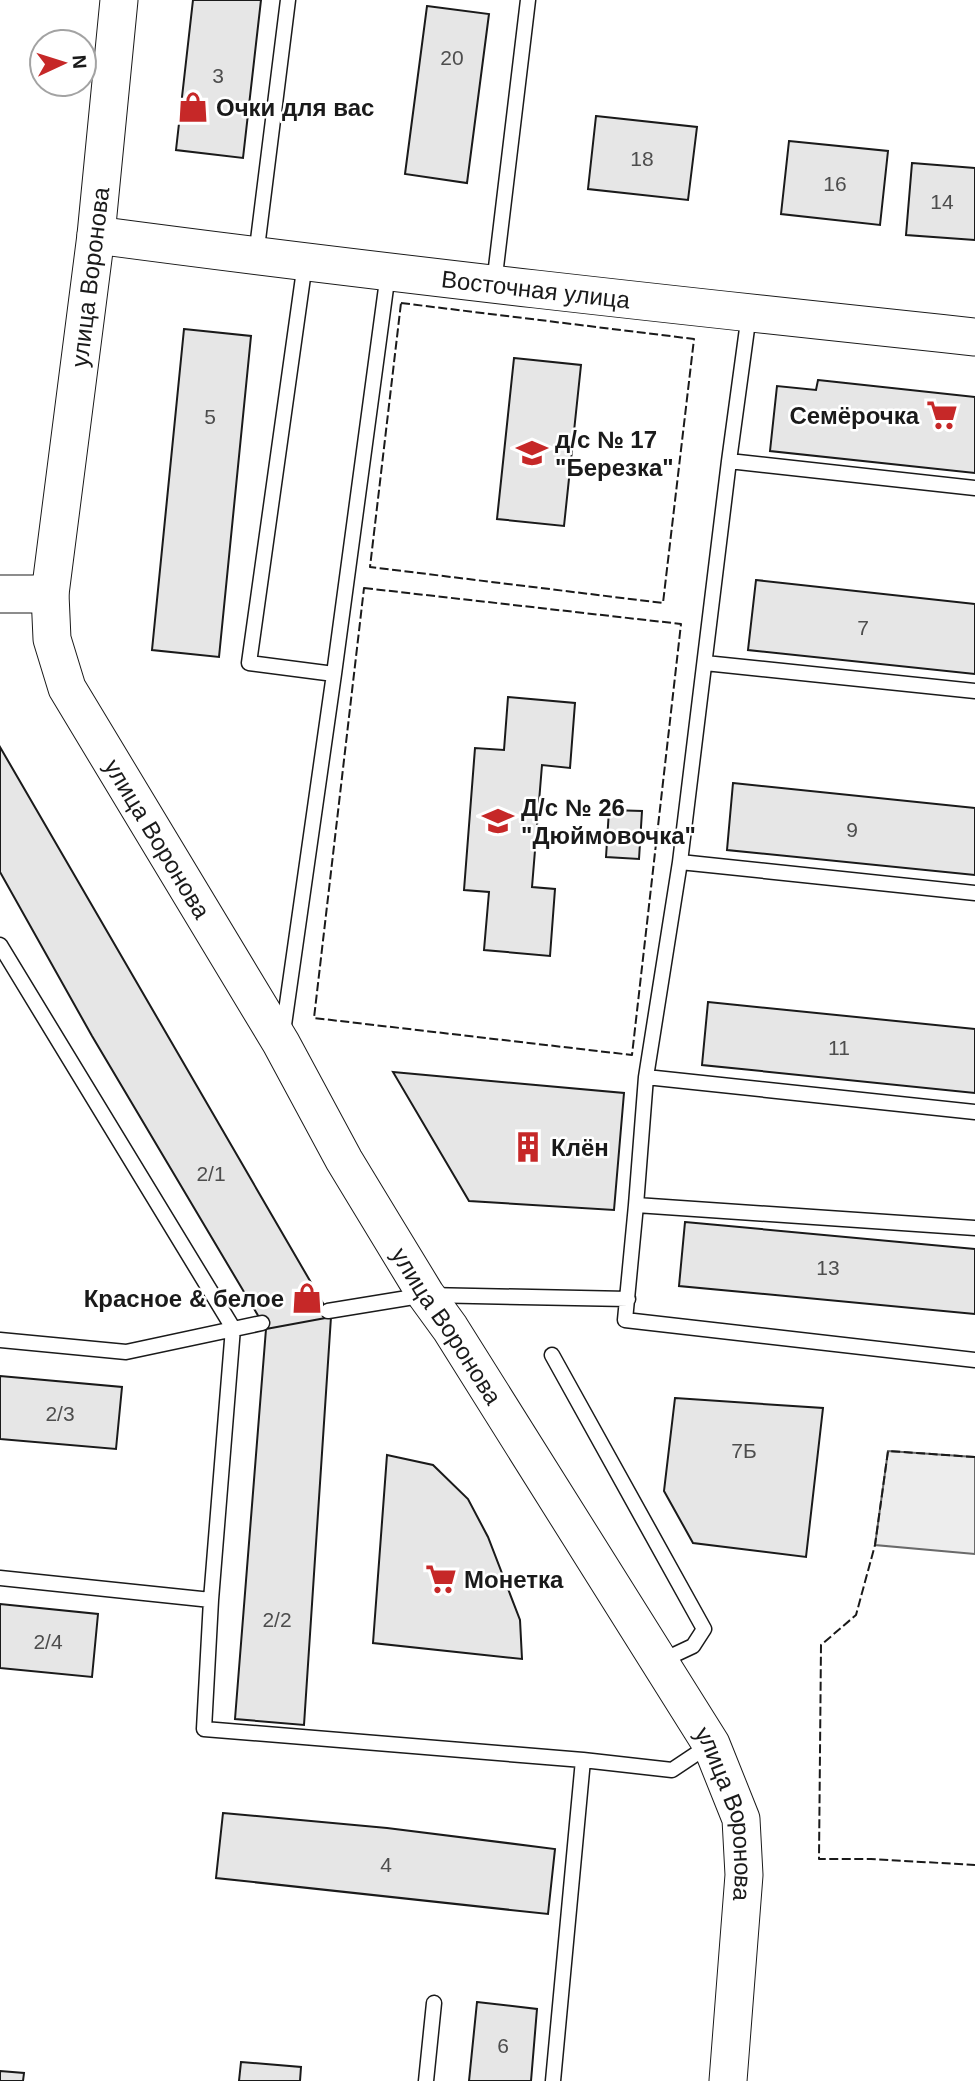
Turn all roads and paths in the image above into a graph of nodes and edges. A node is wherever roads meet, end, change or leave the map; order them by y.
1 (119, 0) edge
2 (288, 0) edge
3 (528, 0) edge
4 (96, 235) junction
5 (256, 256) junction
6 (305, 262) junction
7 (389, 271) junction
8 (494, 284) junction
9 (750, 313) junction
10 (975, 337) edge
11 (729, 461) junction
12 (975, 488) edge
13 (0, 594) edge
14 (50, 594) junction
15 (705, 663) junction
16 (334, 674) junction
17 (975, 691) edge
18 (680, 862) junction
19 (975, 893) edge
20 (0, 945) edge
21 (281, 1043) junction
22 (646, 1077) junction
23 (975, 1112) edge
24 (636, 1205) junction
25 (975, 1228) edge
26 (426, 1295) junction
27 (628, 1298) junction
28 (328, 1311) dead end
29 (262, 1323) dead end
30 (233, 1328) junction
31 (0, 1340) edge
32 (552, 1356) dead end
33 (975, 1360) edge
34 (0, 1578) edge
35 (211, 1600) junction
36 (660, 1662) junction
37 (711, 1744) junction
38 (583, 1760) junction
39 (434, 2003) dead end
40 (426, 2081) edge
41 (553, 2081) edge
42 (728, 2081) edge

1 - 4 street, улица Воронова
2 - 5 lane
3 - 8 lane
4 - 5 street, Восточная улица
4 - 14 street, улица Воронова
5 - 6 street, Восточная улица
6 - 7 street, Восточная улица
6 - 16 lane
7 - 8 street, Восточная улица
7 - 16 lane
8 - 9 street, Восточная улица
9 - 10 street, Восточная улица
9 - 11 lane
11 - 12 lane
11 - 15 lane
13 - 14 street
14 - 21 street, улица Воронова
15 - 17 lane
15 - 18 lane
16 - 21 lane
18 - 19 lane
18 - 22 lane
20 - 30 lane
21 - 26 street, улица Воронова
22 - 23 lane
22 - 24 lane
24 - 25 lane
24 - 27 lane
26 - 27 lane
26 - 28 lane
26 - 36 street, улица Воронова
27 - 33 lane
29 - 30 lane
30 - 31 lane
30 - 35 lane
32 - 36 lane
34 - 35 lane
35 - 38 lane
36 - 37 street, улица Воронова
37 - 38 lane
37 - 42 street, улица Воронова
38 - 41 lane
39 - 40 lane

